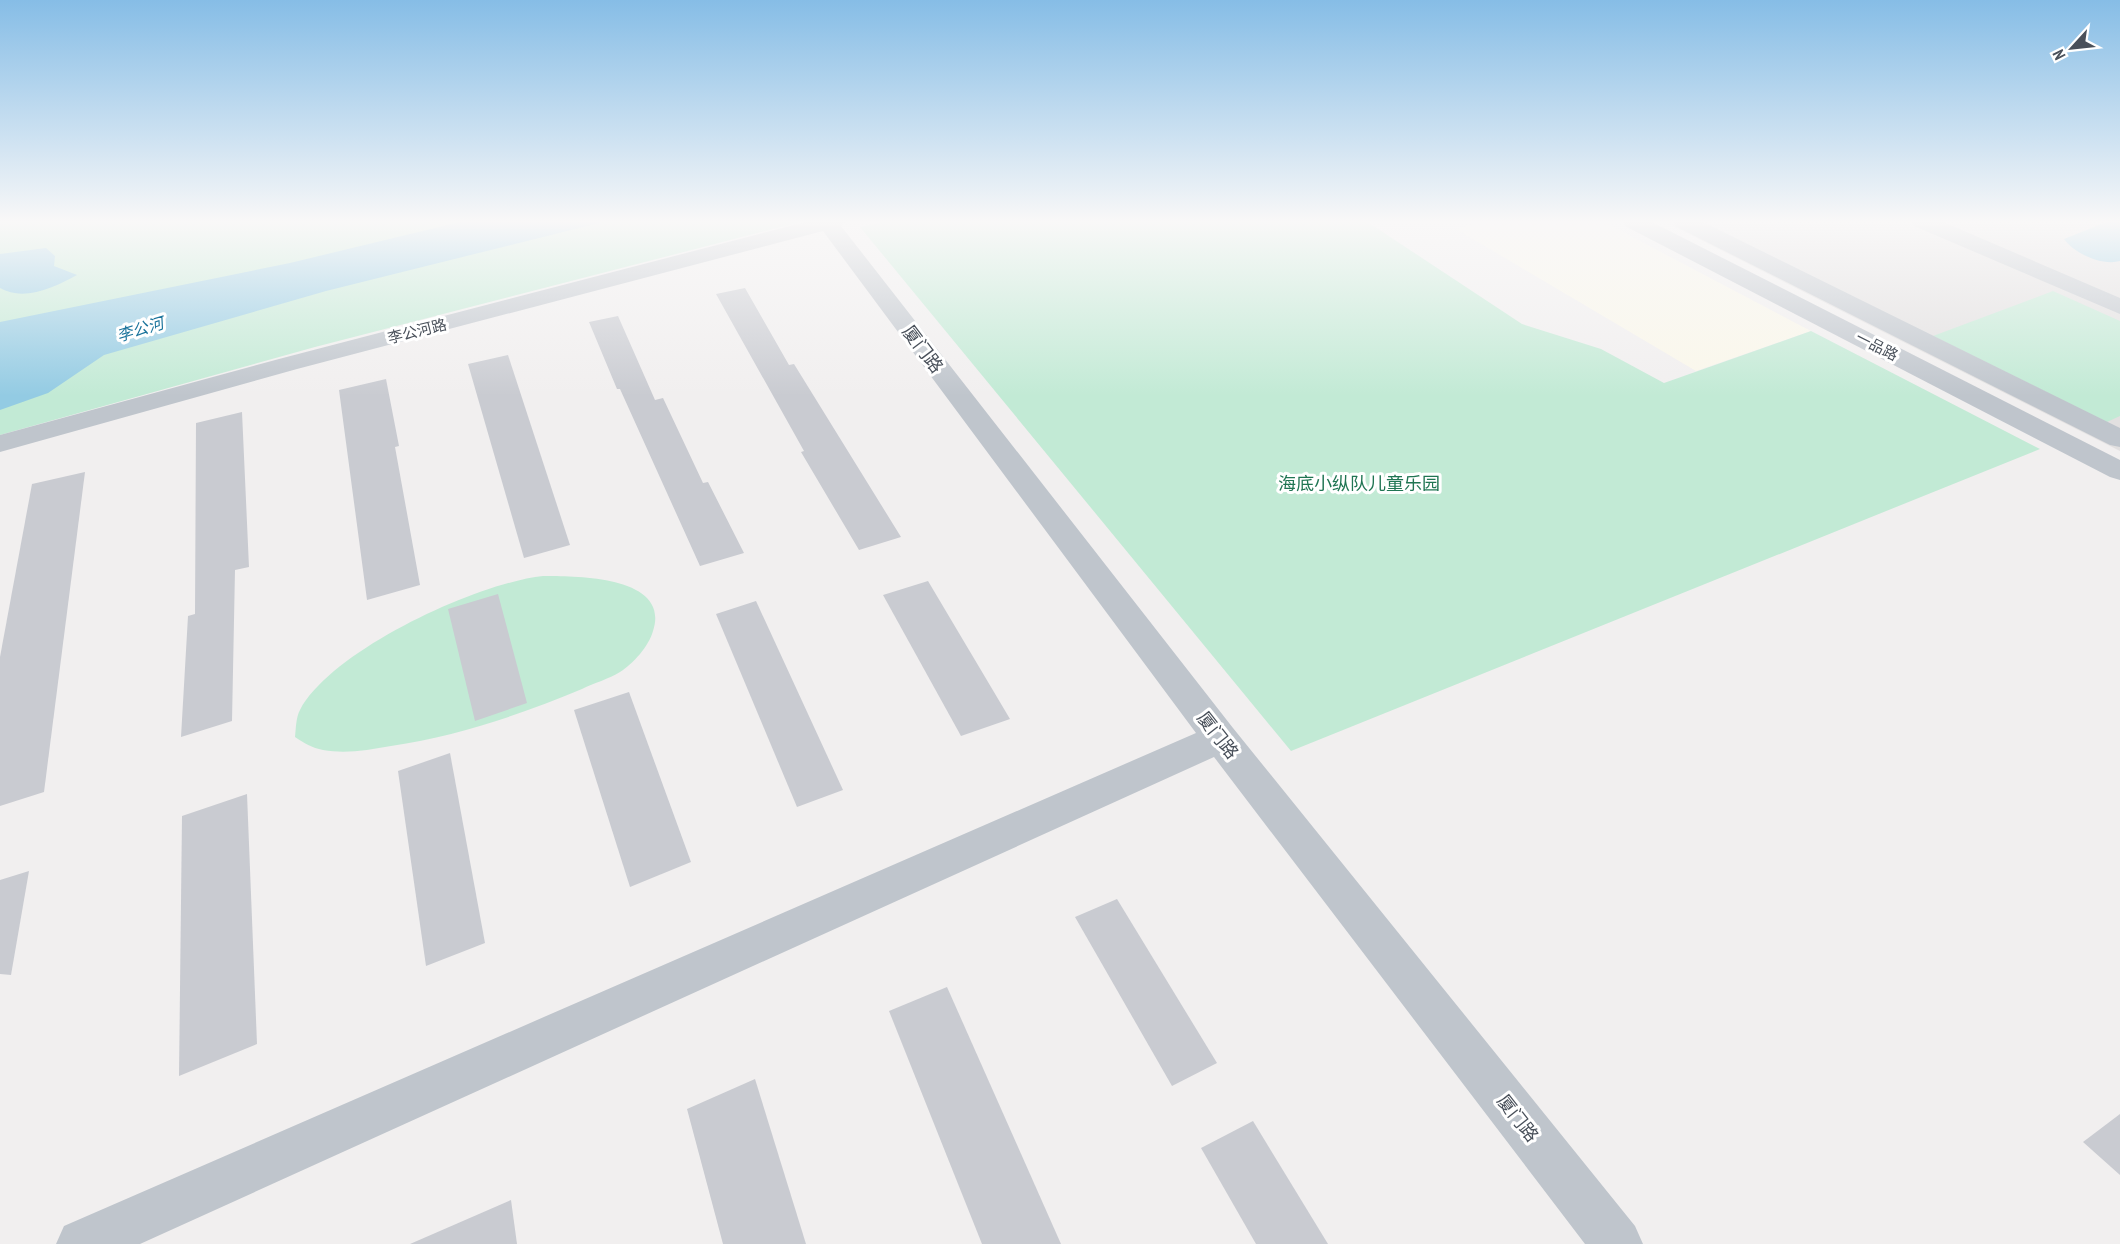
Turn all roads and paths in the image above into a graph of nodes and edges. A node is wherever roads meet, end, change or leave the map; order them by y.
1 (612, 279) edge
2 (873, 279) edge
3 (1746, 279) edge
4 (1800, 279) edge
5 (2056, 279) edge
6 (2120, 307) edge
7 (2119, 438) edge
8 (0, 444) edge
9 (2120, 471) edge
10 (1220, 738) junction
11 (82, 1244) edge
12 (1617, 1244) edge

1 - 8 street, 李公河路
2 - 10 street, 厦门路
3 - 9 street, 一品路
4 - 7 street
5 - 6 street
10 - 11 street
10 - 12 street, 厦门路

